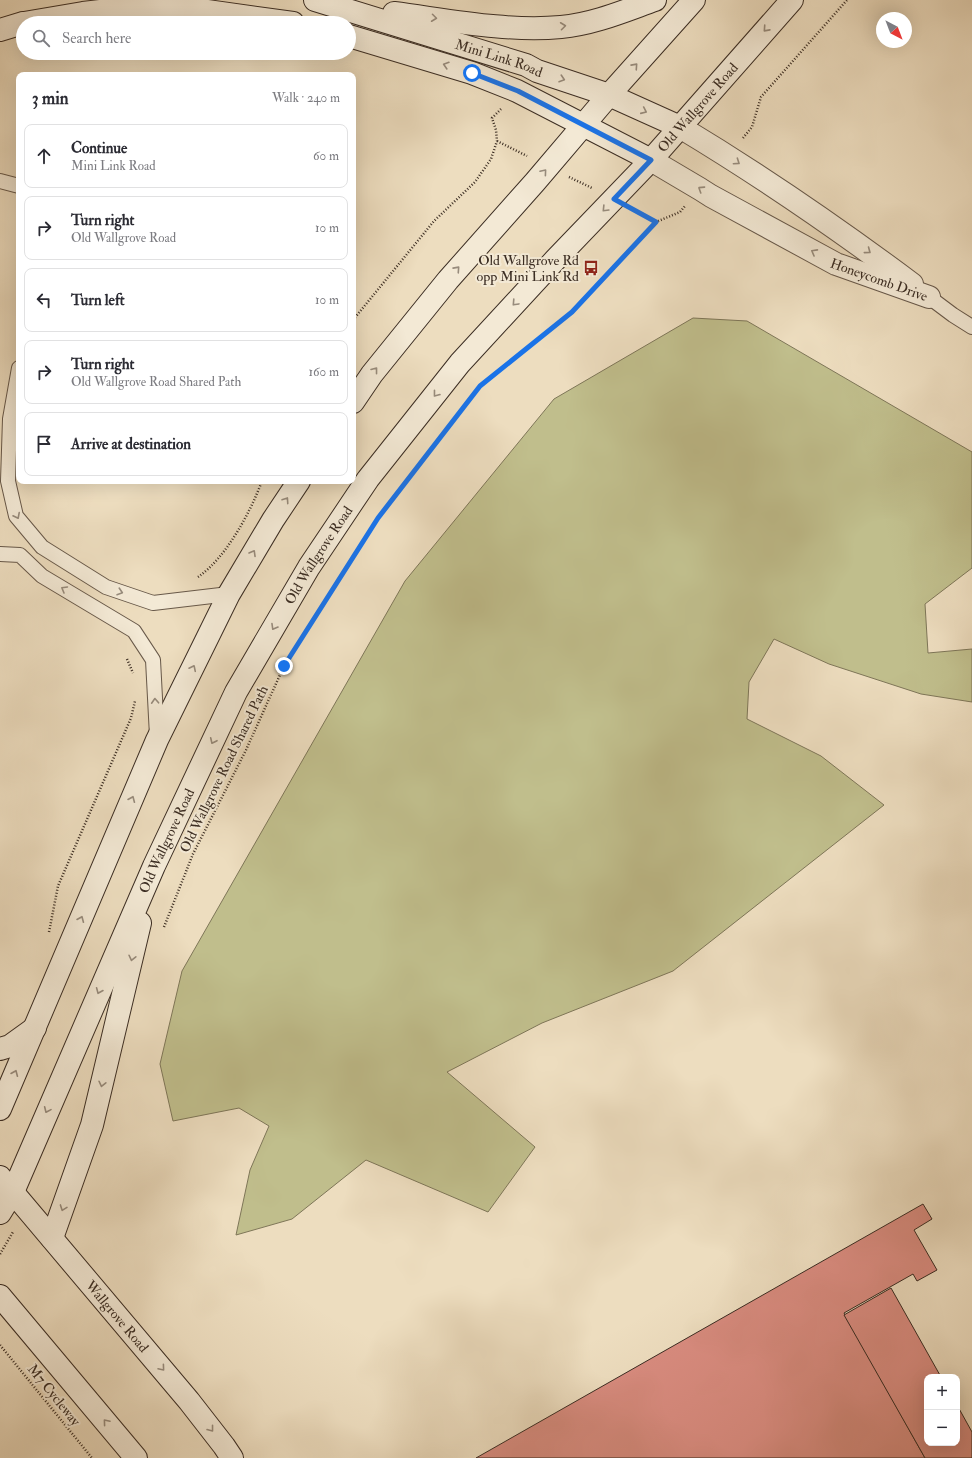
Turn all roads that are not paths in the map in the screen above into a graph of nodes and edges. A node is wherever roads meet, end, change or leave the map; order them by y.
1 (315, 0) edge
2 (655, 0) edge
3 (694, 0) edge
4 (792, 0) edge
5 (339, 6) junction
6 (65, 16) edge
7 (243, 16) edge
8 (16, 25) edge
9 (0, 30) edge
10 (356, 38) edge
11 (609, 95) junction
12 (584, 125) junction
13 (680, 127) junction
14 (651, 160) junction
15 (0, 181) edge
16 (16, 185) edge
17 (929, 297) junction
18 (972, 326) edge
19 (16, 385) edge
20 (356, 398) edge
21 (297, 484) edge
22 (0, 554) edge
23 (229, 594) junction
24 (157, 740) junction
25 (154, 866) junction
26 (35, 1028) junction
27 (0, 1049) edge
28 (0, 1109) edge
29 (6, 1185) edge
30 (0, 1213) edge
31 (58, 1245) junction
32 (6, 1302) edge
33 (134, 1455) edge
34 (232, 1458) edge

1 - 5 main road, Mini Link Road
5 -> 2 main road
11 -> 3 main road
4 -> 13 main road, Old Wallgrove Road
5 -> 11 main road, Mini Link Road
6 - 7 main road
8 - 9 main road
12 -> 10 main road, Mini Link Road
11 - 12 main road
11 -> 13 main road, Mini Link Road
12 - 14 main road, Mini Link Road
20 -> 12 main road
13 - 14 main road, Old Wallgrove Road
13 -> 17 main road, Honeycomb Drive
17 -> 14 main road, Honeycomb Drive
14 -> 25 main road, Old Wallgrove Road
15 - 16 lane
17 - 18 lane
19 -> 23 lane
23 -> 21 main road
24 -> 22 lane
24 -> 23 main road
26 -> 24 main road
25 -> 29 main road, Old Wallgrove Road
25 -> 31 main road
26 - 27 main road
28 -> 26 main road
29 - 30 main road, Old Wallgrove Road
29 - 31 main road, Wallgrove Road
31 -> 34 main road, Wallgrove Road
33 -> 32 main road

